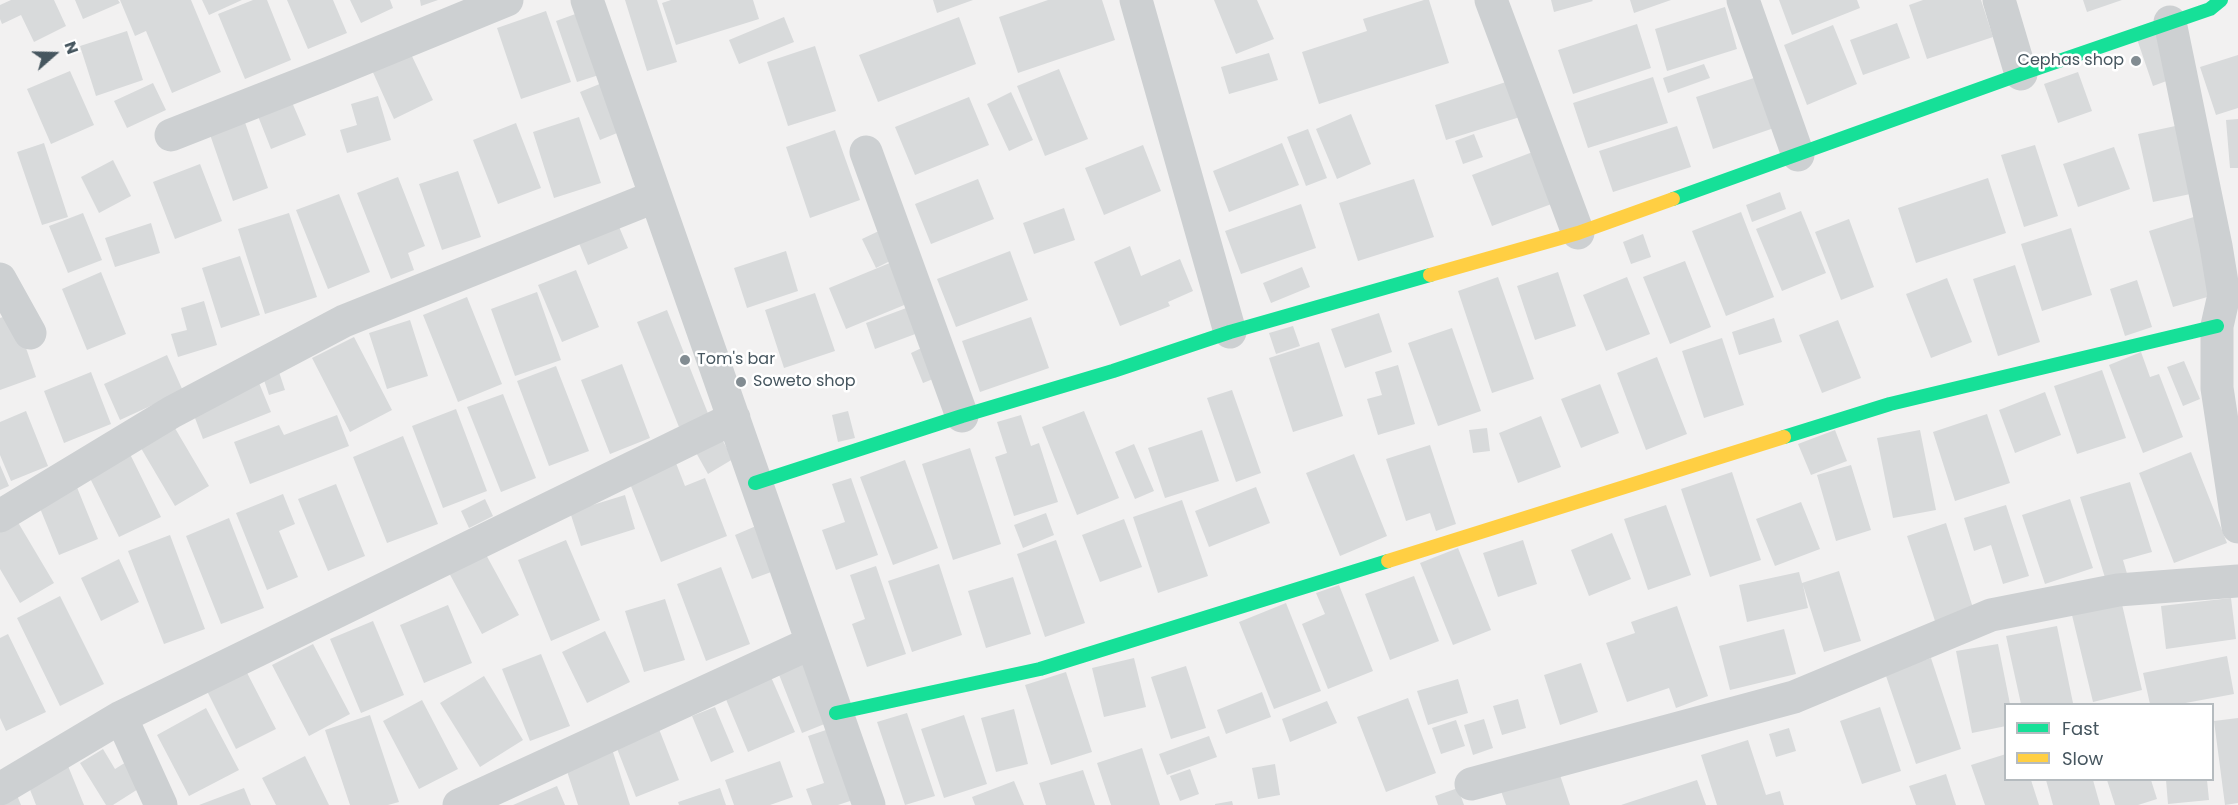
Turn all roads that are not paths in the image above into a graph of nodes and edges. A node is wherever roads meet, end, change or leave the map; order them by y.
1 (507, 0) edge
2 (587, 0) edge
3 (1136, 0) edge
4 (1491, 0) edge
5 (1743, 0) edge
6 (1999, 0) edge
7 (2221, 0) edge
8 (2170, 22) junction
9 (2021, 74) junction
10 (171, 135) dead end
11 (866, 152) dead end
12 (1798, 155) junction
13 (654, 197) junction
14 (1578, 233) junction
15 (0, 279) edge
16 (2217, 326) junction
17 (1230, 332) junction
18 (30, 333) dead end
19 (962, 416) junction
20 (734, 418) junction
21 (755, 483) junction
22 (0, 516) edge
23 (2238, 527) edge
24 (2238, 581) edge
25 (811, 643) junction
26 (836, 712) junction
27 (121, 717) junction
28 (1471, 784) dead end
29 (0, 789) edge
30 (161, 805) edge
31 (459, 805) edge
32 (869, 805) edge

1 - 10 street
2 - 13 street
3 - 17 street
4 - 14 street
5 - 12 street
6 - 9 street
7 - 8 street
8 - 9 street
8 - 16 street
9 - 12 street
11 - 19 street
12 - 14 street
13 - 20 street
13 - 22 street
14 - 17 street
15 - 18 street
16 - 23 street
16 - 26 street
17 - 19 street
19 - 21 street
20 - 21 street
20 - 27 street
21 - 25 street
24 - 28 street
25 - 26 street
25 - 31 street
26 - 32 street
27 - 29 street
27 - 30 street

